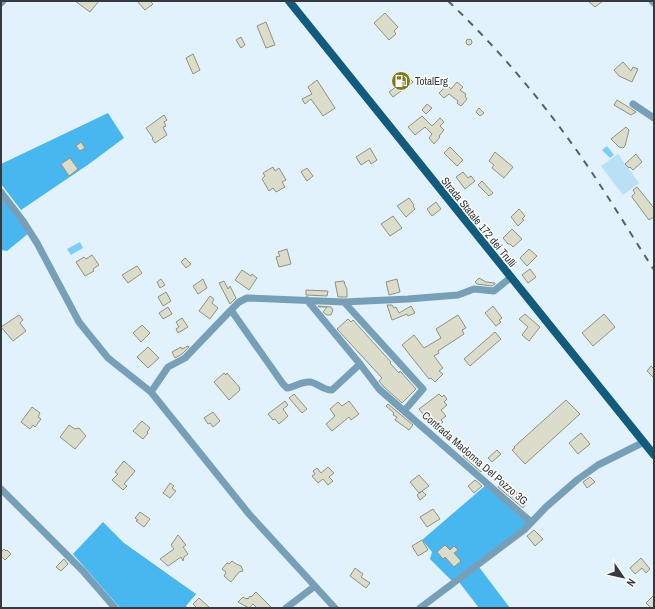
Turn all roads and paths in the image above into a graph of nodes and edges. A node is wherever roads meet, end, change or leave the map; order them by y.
1 (3, 1) edge
2 (289, 1) edge
3 (1, 3) edge
4 (632, 104) dead end
5 (654, 118) edge
6 (1, 192) edge
7 (510, 278) junction
8 (307, 300) junction
9 (344, 302) junction
10 (231, 310) junction
11 (360, 364) junction
12 (151, 392) junction
13 (404, 411) junction
14 (644, 442) junction
15 (654, 455) edge
16 (1, 489) edge
17 (531, 522) junction
18 (315, 586) junction
19 (115, 608) edge
20 (286, 608) edge
21 (335, 608) edge
22 (420, 608) edge

1 - 3 street
2 - 7 main road, Strada Statale 172 dei Trulli
4 - 5 street
6 - 12 street
7 - 9 street
7 - 14 main road, Strada Statale 172 dei Trulli
8 - 9 street
8 - 10 street
8 - 11 street, Contrada Madonna Del Pozzo 3G
9 - 13 street
10 - 11 street
10 - 12 street
11 - 13 street, Contrada Madonna Del Pozzo 3G
12 - 18 street
13 - 17 street, Contrada Madonna Del Pozzo 3G
14 - 15 main road, Strada Statale 172 dei Trulli
14 - 17 street
16 - 19 street
17 - 22 street
18 - 20 street
18 - 21 street

